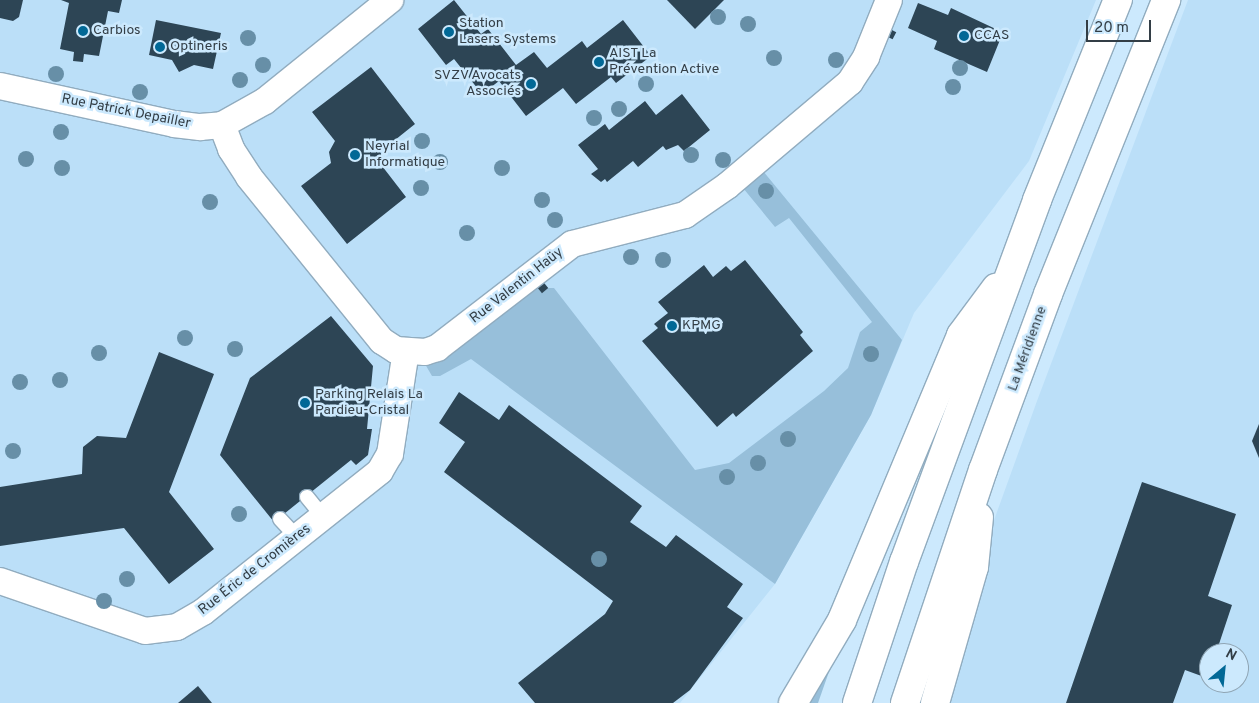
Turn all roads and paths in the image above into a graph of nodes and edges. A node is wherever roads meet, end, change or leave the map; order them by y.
1 (390, 0) edge
2 (889, 0) edge
3 (1118, 0) edge
4 (1166, 0) edge
5 (0, 86) edge
6 (222, 125) junction
7 (1014, 263) junction
8 (406, 351) junction
9 (983, 470) junction
10 (306, 497) dead end
11 (323, 517) junction
12 (280, 518) dead end
13 (298, 538) junction
14 (0, 581) edge
15 (793, 703) edge
16 (857, 703) edge
17 (905, 703) edge
18 (934, 703) edge

1 - 6 street, Rue Patrick Depailler
2 - 8 street, Rue Valentin Haüy
3 - 7 highway
4 - 9 highway, La Méridienne
5 - 6 street, Rue Patrick Depailler
6 - 8 street, Rue Valentin Haüy
7 - 15 highway
7 - 16 highway
8 - 11 street, Rue Éric de Cromières
9 - 17 highway, La Méridienne
9 - 18 highway
10 - 11 lane
11 - 13 street, Rue Éric de Cromières
12 - 13 lane
13 - 14 street, Rue Éric de Cromières

